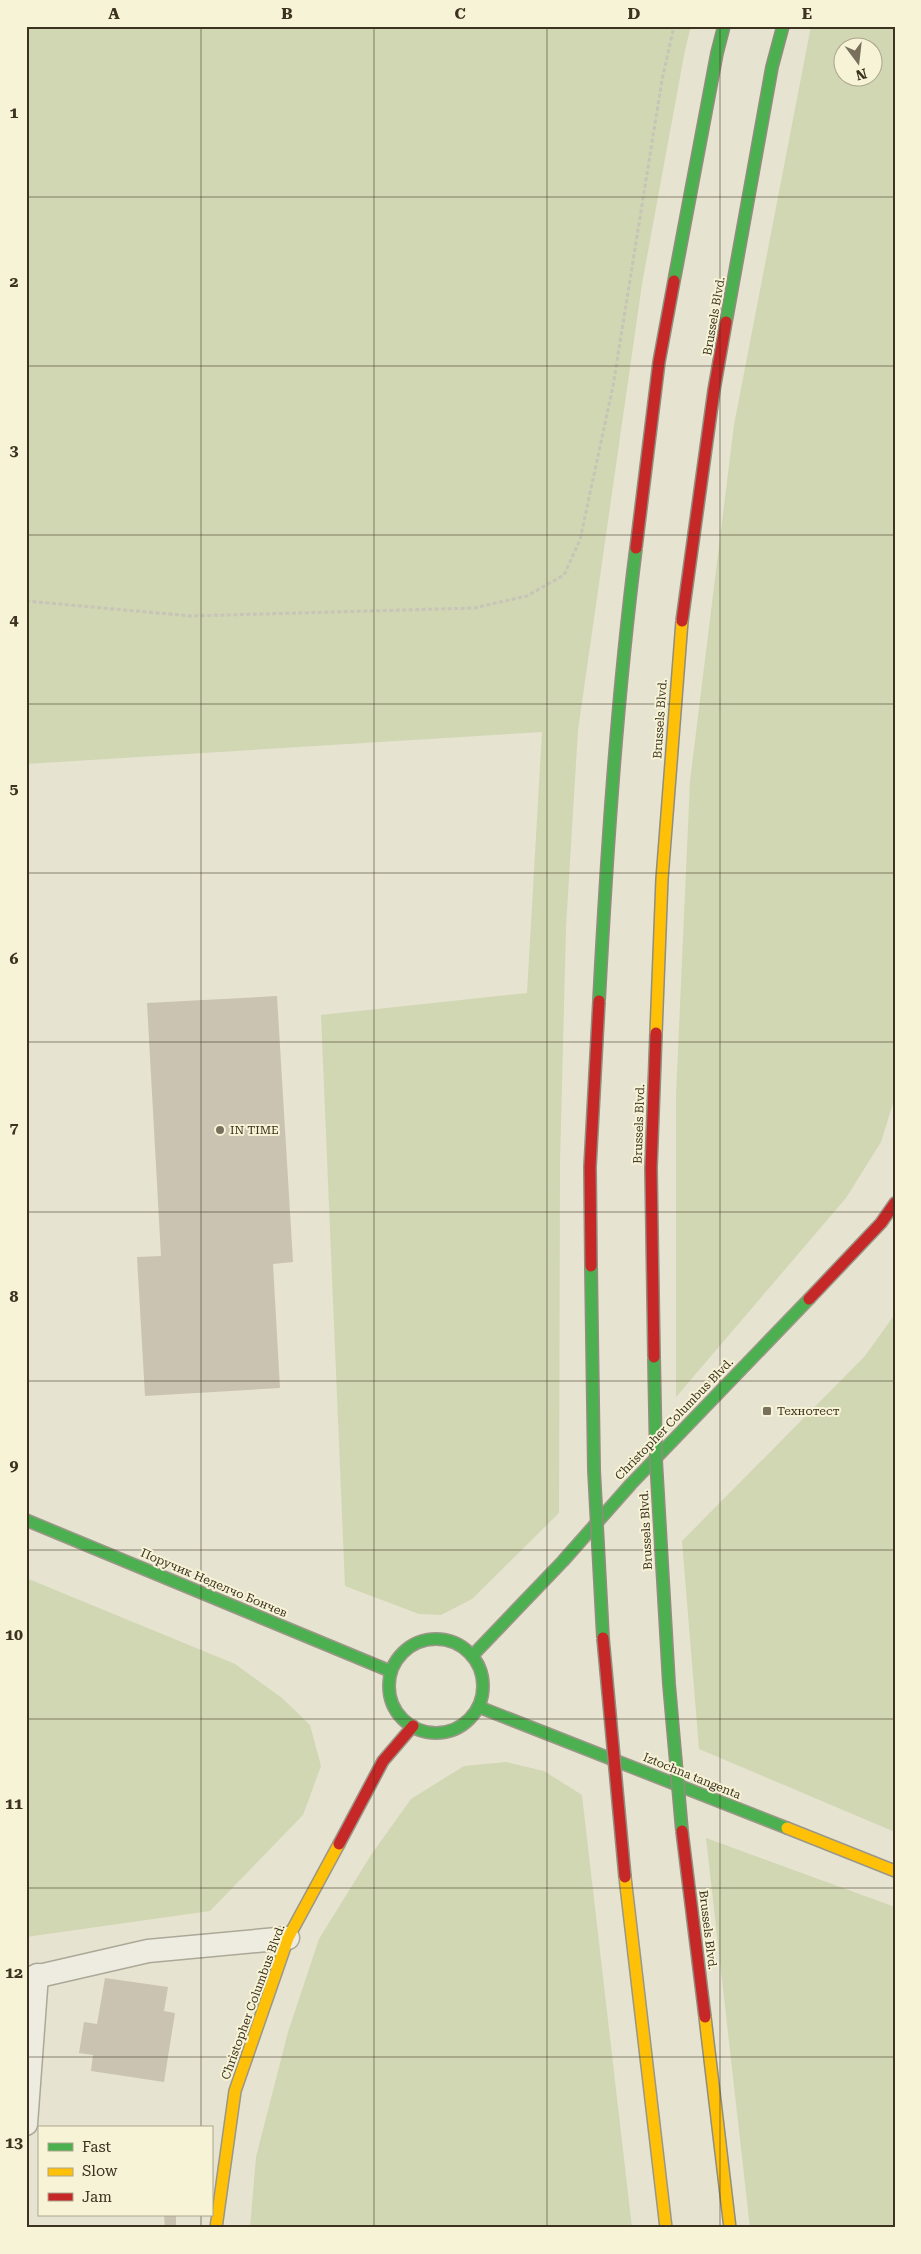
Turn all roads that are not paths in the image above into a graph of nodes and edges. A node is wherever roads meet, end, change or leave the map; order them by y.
1 (724, 26) edge
2 (783, 26) edge
3 (895, 1203) edge
4 (26, 1520) edge
5 (473, 1655) junction
6 (390, 1671) junction
7 (479, 1707) junction
8 (413, 1726) junction
9 (895, 1871) edge
10 (288, 1938) junction
11 (32, 1977) edge
12 (26, 2124) edge
13 (216, 2228) edge
14 (666, 2228) edge
15 (730, 2228) edge

1 - 14 main road, bridge
2 - 15 main road, Brussels Blvd., bridge
3 - 5 main road, Christopher Columbus Blvd.
4 - 6 main road, Поручик Неделчо Бончев
5 - 6 main road
5 - 7 main road
6 - 8 main road
7 - 8 main road
7 - 9 main road, Iztochna tangenta
8 - 10 main road, Christopher Columbus Blvd.
10 - 11 lane
10 - 13 main road, Christopher Columbus Blvd.
11 - 12 lane

